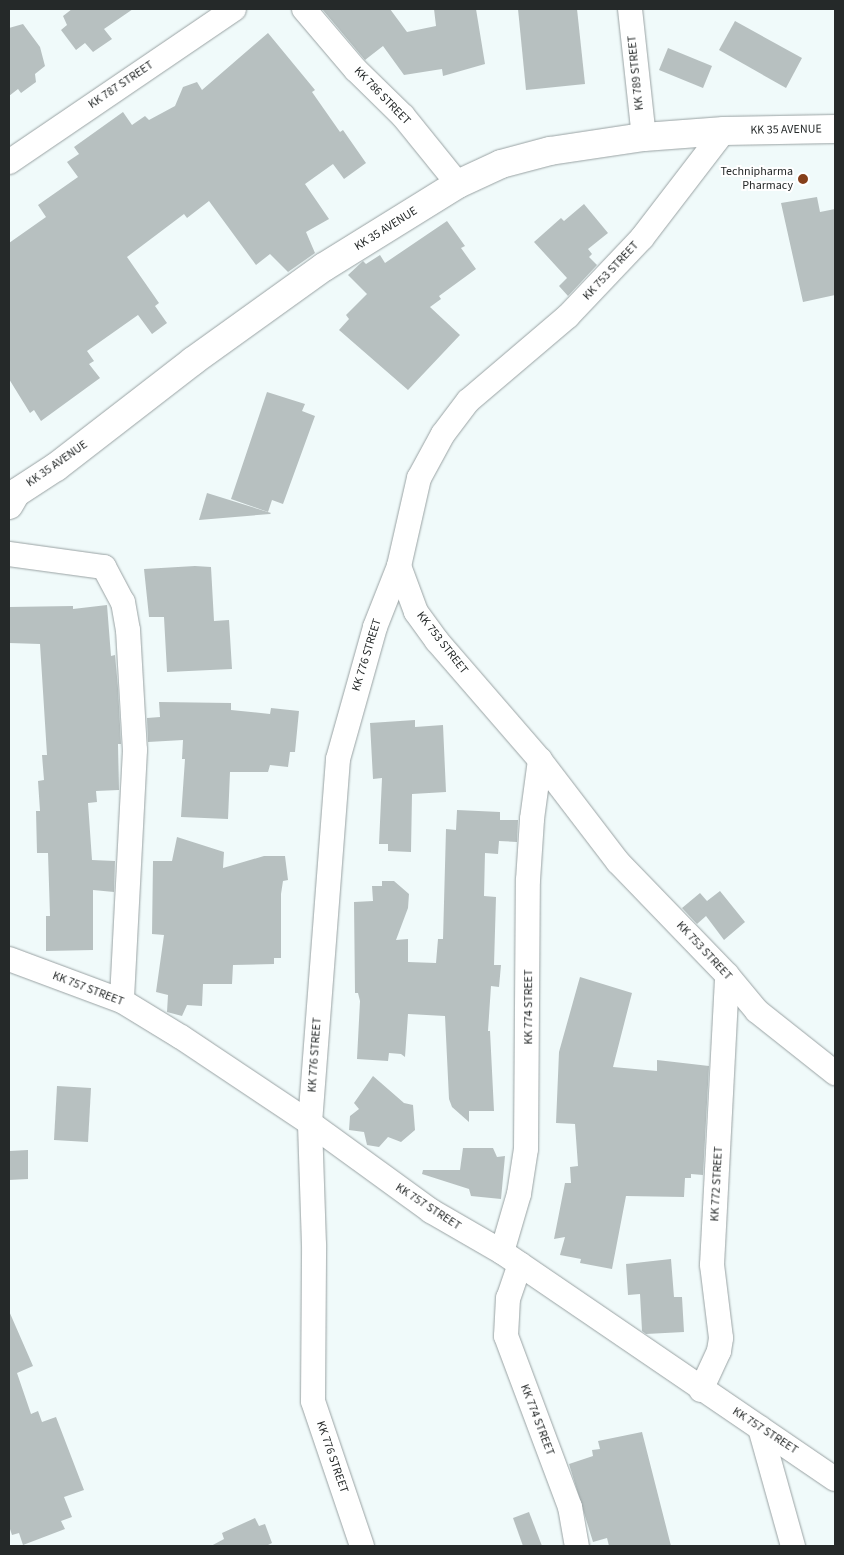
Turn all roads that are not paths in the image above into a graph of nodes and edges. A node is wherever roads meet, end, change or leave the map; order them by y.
1 (234, 9) edge
2 (304, 9) edge
3 (630, 9) edge
4 (835, 129) edge
5 (724, 130) junction
6 (644, 137) junction
7 (9, 162) edge
8 (458, 184) junction
9 (11, 496) edge
10 (9, 554) edge
11 (399, 566) junction
12 (540, 760) junction
13 (9, 959) edge
14 (727, 974) junction
15 (122, 1001) junction
16 (835, 1073) edge
17 (310, 1123) junction
18 (511, 1258) junction
19 (701, 1390) junction
20 (760, 1428) junction
21 (835, 1478) edge
22 (362, 1546) edge
23 (578, 1546) edge
24 (793, 1546) edge

1 - 7 street, KK 787 STREET
2 - 8 street, KK 786 STREET
3 - 6 street, KK 789 STREET
4 - 5 main road, KK 35 AVENUE
5 - 6 main road, KK 35 AVENUE
5 - 11 street, KK 753 STREET
6 - 8 main road, KK 35 AVENUE
8 - 9 main road, KK 35 AVENUE
10 - 15 street
11 - 12 street, KK 753 STREET
11 - 17 street, KK 776 STREET
12 - 14 street, KK 753 STREET
12 - 18 street, KK 774 STREET
13 - 15 street, KK 757 STREET
14 - 16 street, KK 753 STREET
14 - 19 street, KK 772 STREET
15 - 17 street, KK 757 STREET
17 - 18 street, KK 757 STREET
17 - 22 street, KK 776 STREET
18 - 19 street, KK 757 STREET
18 - 23 street, KK 774 STREET
19 - 20 street, KK 757 STREET
20 - 21 street, KK 757 STREET
20 - 24 street

